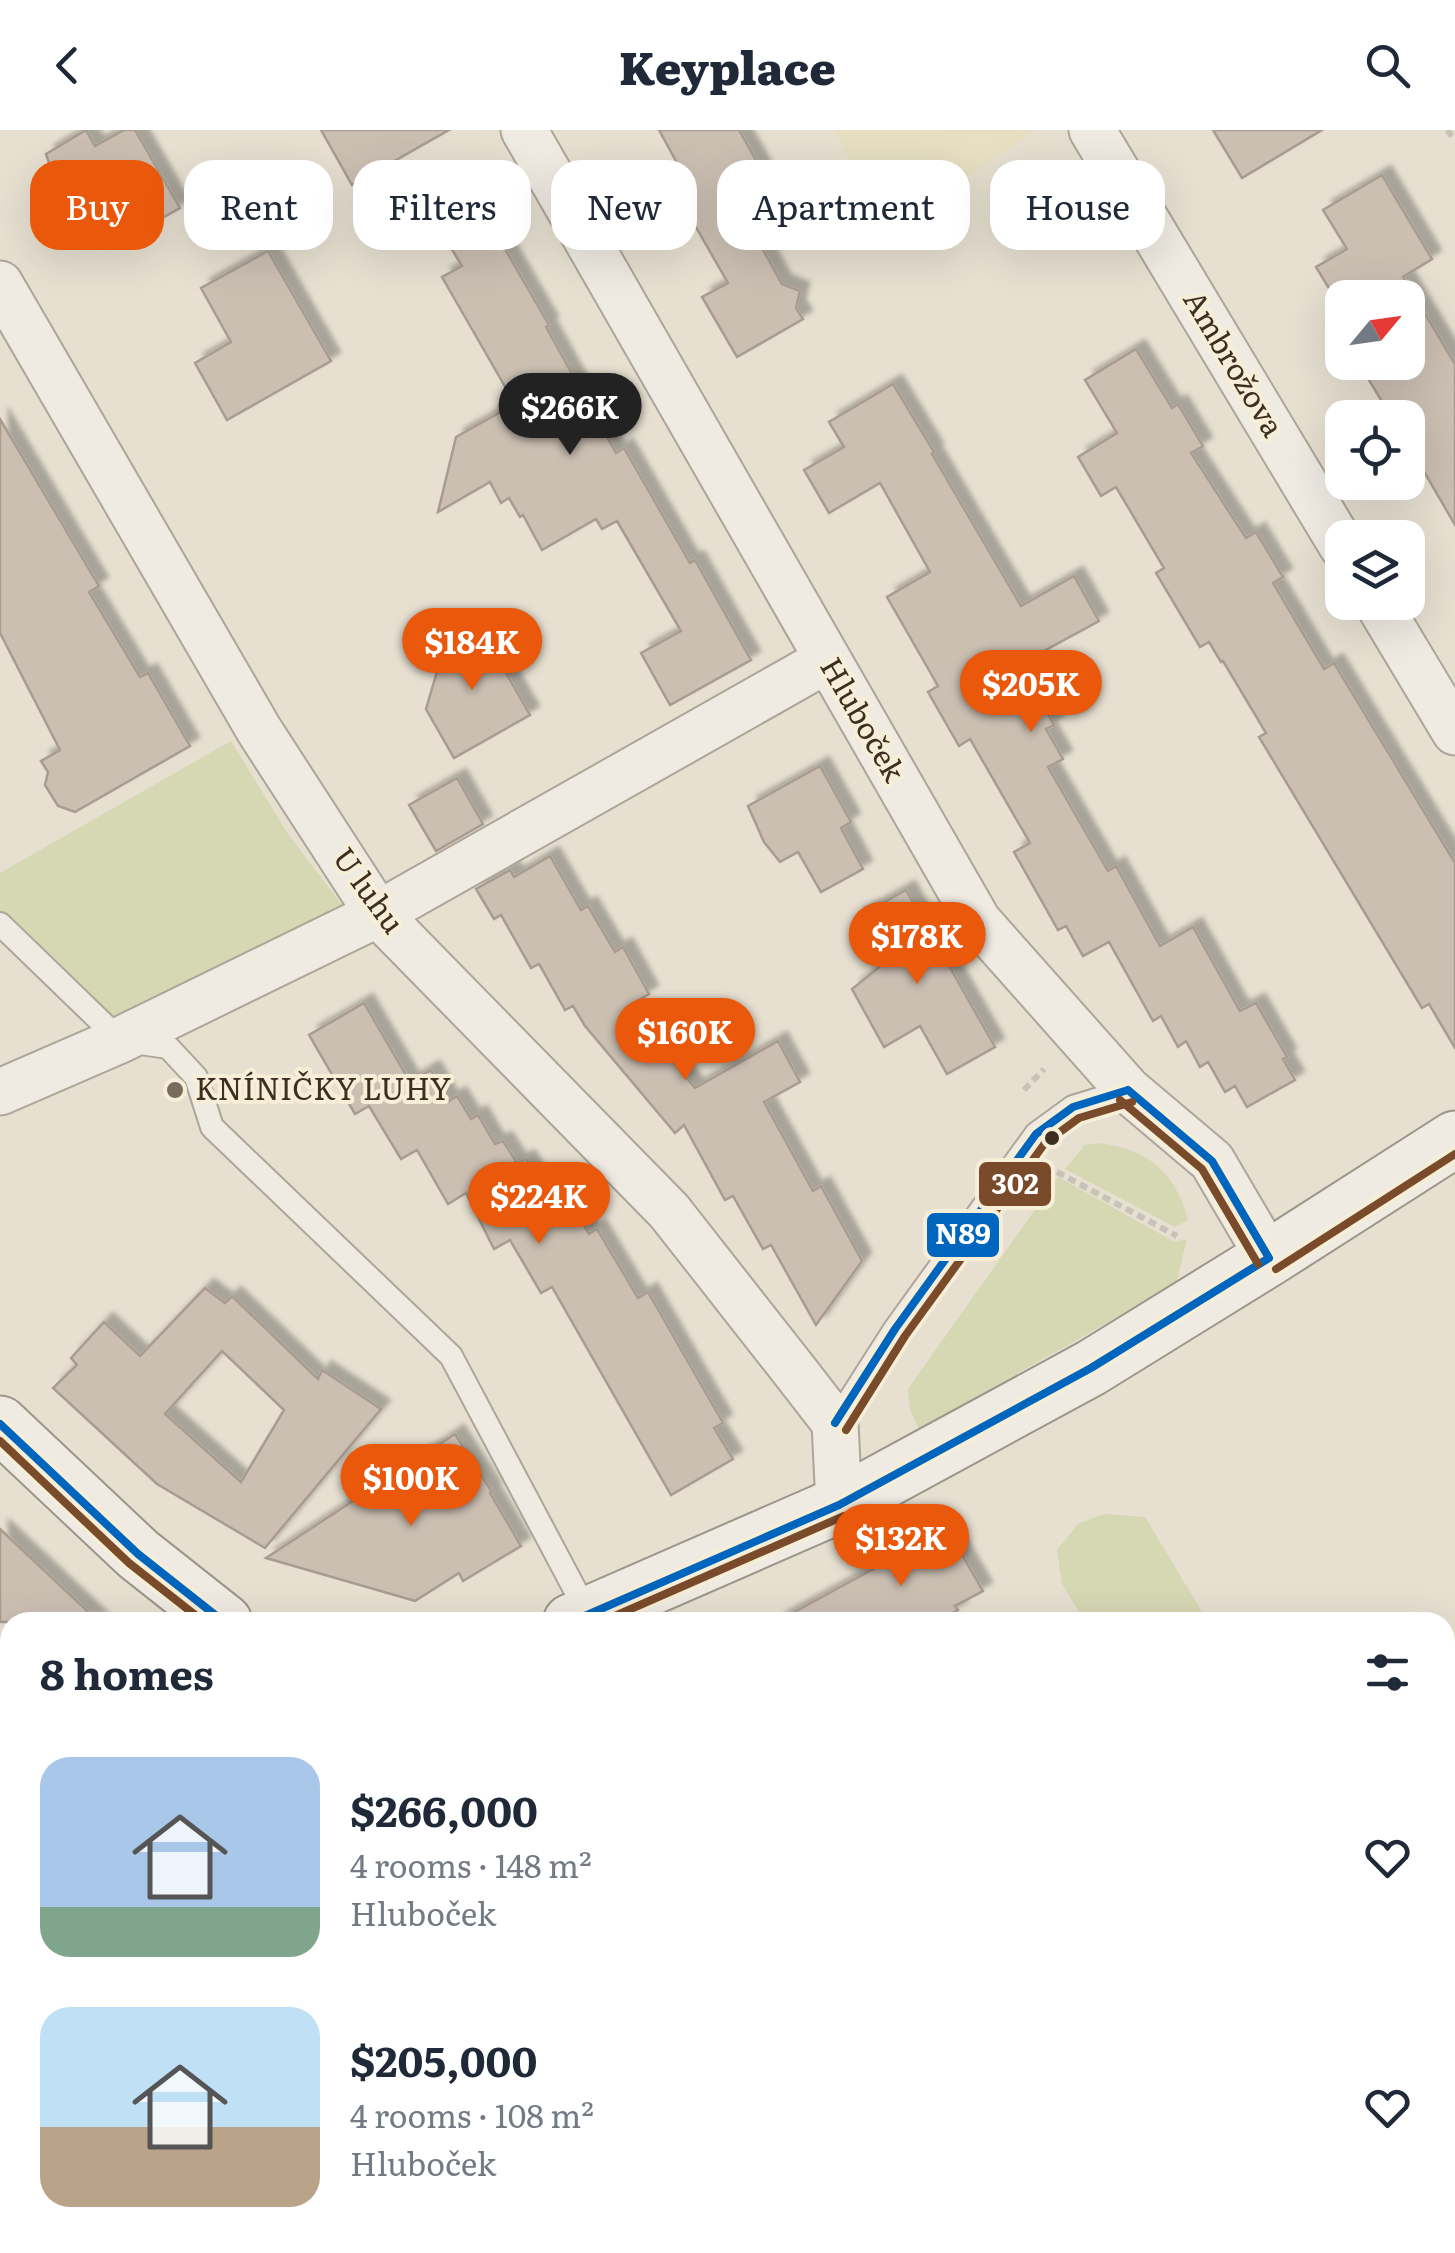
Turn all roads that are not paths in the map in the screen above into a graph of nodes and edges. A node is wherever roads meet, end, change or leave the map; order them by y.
1 (524, 130) edge
2 (1092, 130) edge
3 (0, 284) edge
4 (1326, 520) edge
5 (1388, 620) edge
6 (827, 660) junction
7 (1455, 732) edge
8 (378, 914) junction
9 (0, 924) edge
10 (120, 1040) junction
11 (1128, 1090) junction
12 (0, 1092) edge
13 (1455, 1139) edge
14 (1270, 1258) junction
15 (834, 1423) junction
16 (0, 1424) edge
17 (839, 1505) junction
18 (211, 1612) edge
19 (577, 1612) edge
20 (596, 1612) edge

1 - 6 street, Hluboček
2 - 4 street, Ambrožova
3 - 8 street, U luhu
5 - 7 street
6 - 8 street
6 - 11 street, Hluboček
8 - 10 street
8 - 15 street, U luhu
9 - 10 lane
10 - 12 street
10 - 19 lane
11 - 14 street, Hluboček
11 - 15 lane
13 - 14 street
14 - 17 street
15 - 17 street
16 - 18 street
17 - 20 street

